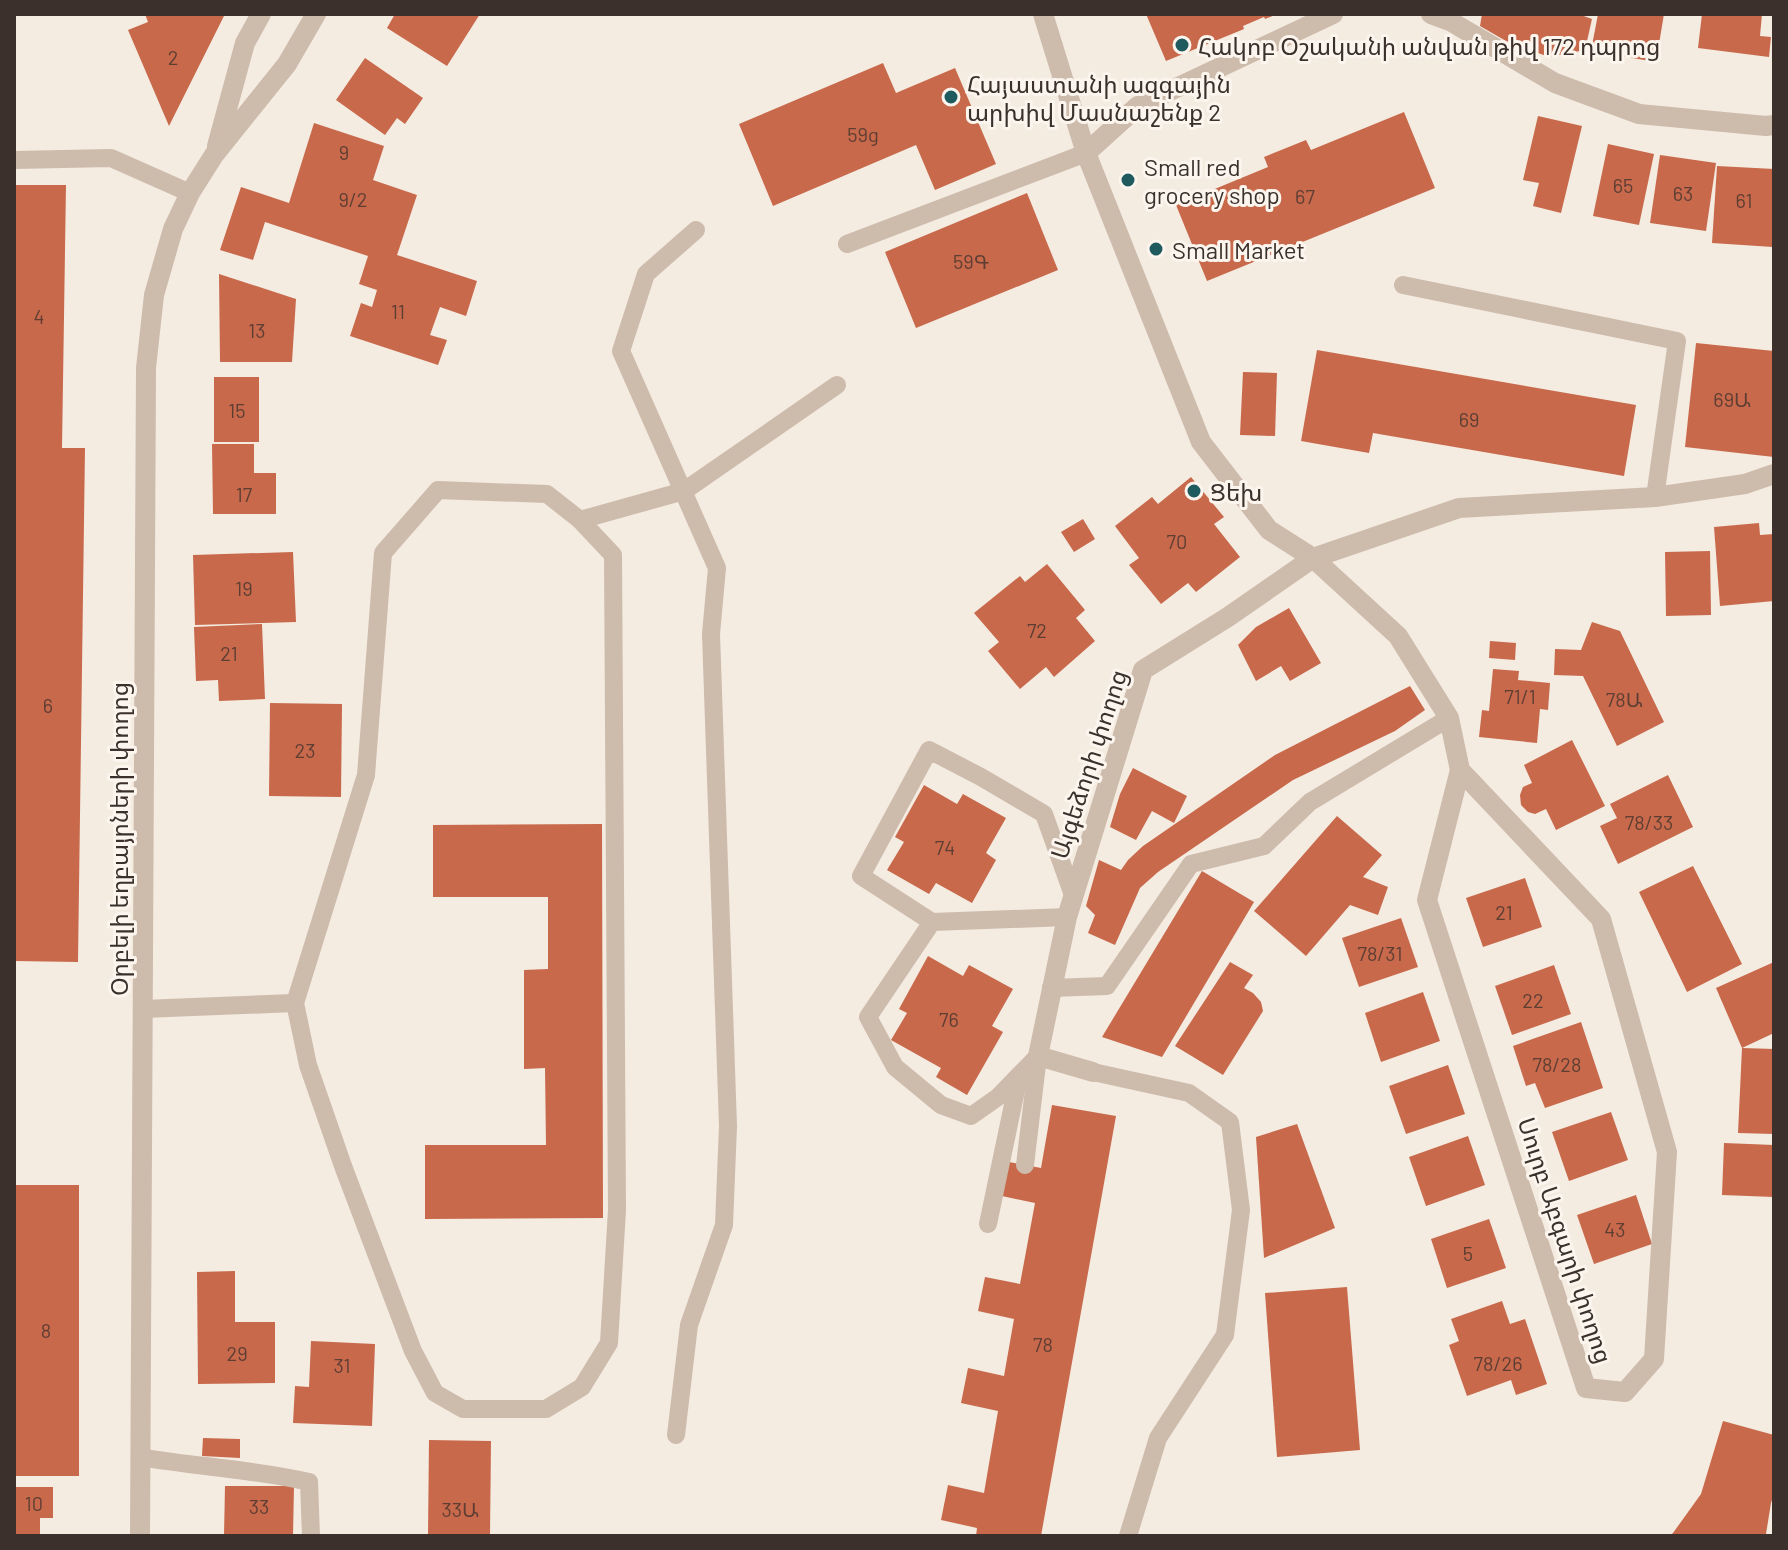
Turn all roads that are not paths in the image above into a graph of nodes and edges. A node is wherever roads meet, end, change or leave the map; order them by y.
1 (261, 14) edge
2 (316, 14) edge
3 (1043, 14) edge
4 (1333, 14) edge
5 (1431, 14) edge
6 (1774, 125) edge
7 (1086, 153) junction
8 (214, 155) junction
9 (14, 160) edge
10 (190, 193) junction
11 (696, 230) dead end
12 (847, 244) dead end
13 (1403, 285) dead end
14 (837, 385) dead end
15 (1774, 474) edge
16 (684, 491) junction
17 (1655, 497) junction
18 (580, 520) junction
19 (1313, 558) junction
20 (1449, 718) junction
21 (1460, 770) junction
22 (1073, 895) junction
23 (1067, 917) junction
24 (932, 922) junction
25 (1051, 988) junction
26 (295, 1003) junction
27 (143, 1009) junction
28 (1038, 1056) junction
29 (1093, 1072) joint
30 (1019, 1073) junction
31 (1025, 1165) dead end
32 (988, 1224) dead end
33 (676, 1435) dead end
34 (140, 1457) junction
35 (140, 1536) edge
36 (311, 1536) edge
37 (1128, 1536) edge

1 - 8 street, Օրբելի եղբայրների փողոց
2 - 8 street, Օրբելի եղբայրների փողոց
3 - 7 street
4 - 7 street
5 - 6 street
7 - 12 lane
7 - 19 street
8 - 10 street, Օրբելի եղբայրների փողոց
9 - 10 lane
10 - 27 street, Օրբելի եղբայրների փողոց
11 - 16 lane
13 - 17 lane
14 - 16 lane
15 - 17 street, Այգեձորի փողոց
16 - 18 lane
16 - 33 lane
17 - 19 street, Այգեձորի փողոց
18 - 26 lane
18 - 26 lane
19 - 20 street, Սուրբ Աբգարի փողոց
19 - 22 street, Այգեձորի փողոց
20 - 21 street, Սուրբ Աբգարի փողոց
20 - 25 lane
21 - 21 street, Սուրբ Աբգարի փողոց
22 - 23 street, Այգեձորի փողոց
22 - 24 lane
23 - 24 lane
23 - 25 street, Այգեձորի փողոց
24 - 30 lane
25 - 28 street, Այգեձորի փողոց
26 - 27 lane
27 - 34 street, Օրբելի եղբայրների փողոց
28 - 29 street
28 - 30 lane
28 - 31 lane
29 - 37 lane
30 - 32 lane
34 - 35 street, Օրբելի եղբայրների փողոց
34 - 36 lane

